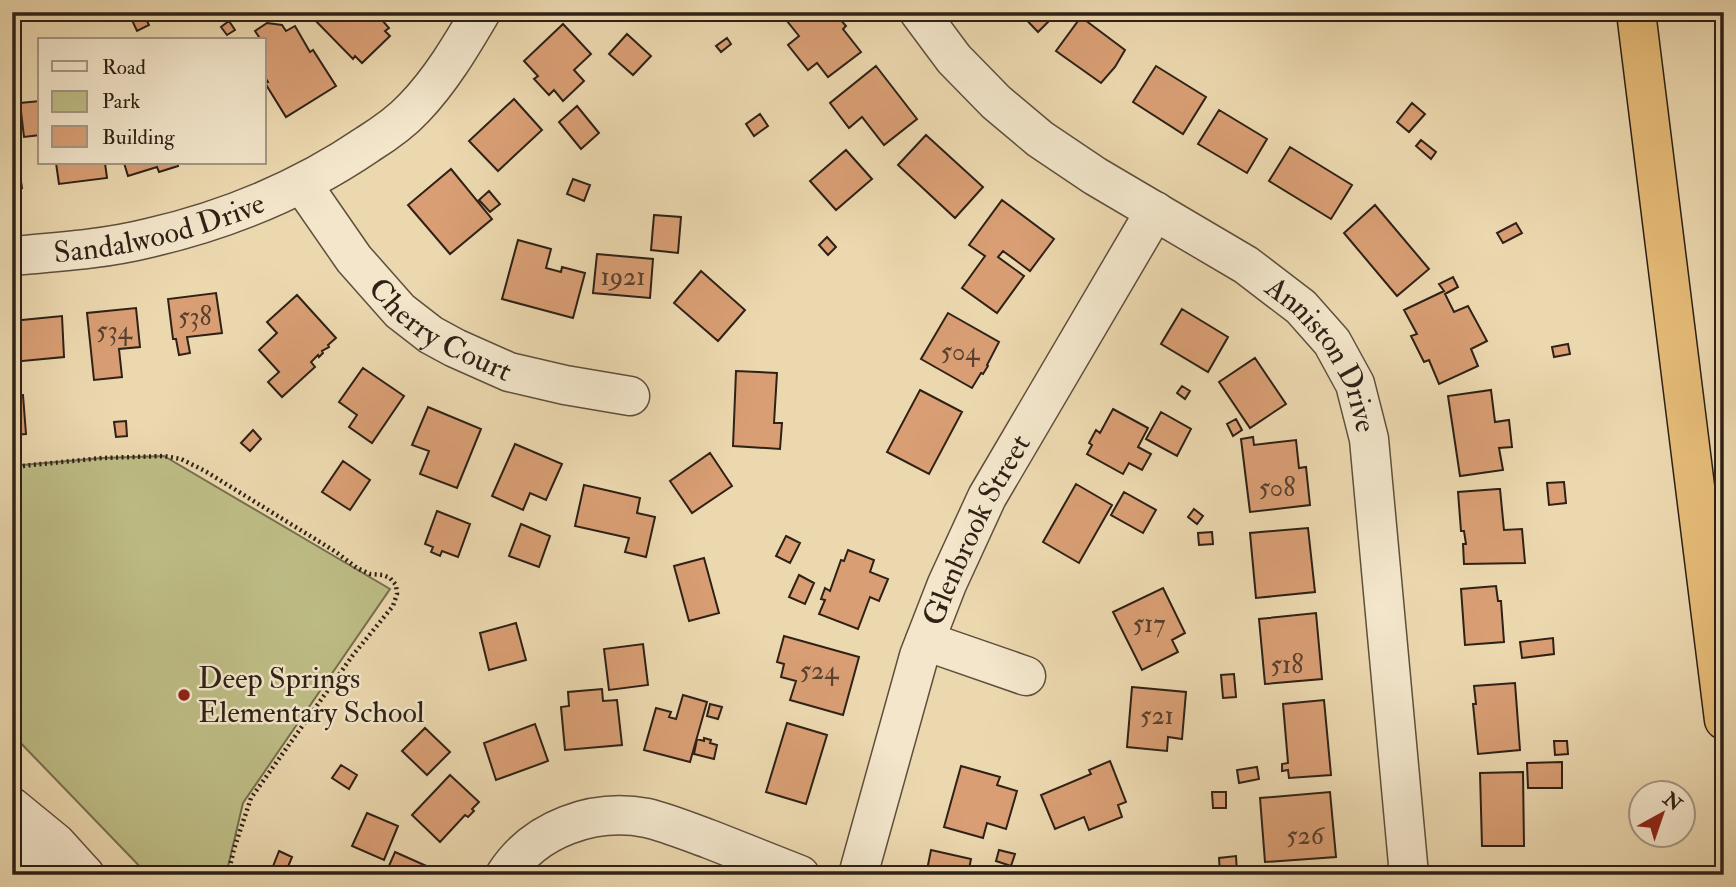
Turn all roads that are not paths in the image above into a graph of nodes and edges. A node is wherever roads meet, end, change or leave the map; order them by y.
1 (481, 12) edge
2 (919, 12) edge
3 (1636, 12) edge
4 (302, 184) junction
5 (1154, 211) junction
6 (12, 256) edge
7 (630, 396) dead end
8 (925, 641) junction
9 (1026, 676) dead end
10 (1724, 720) edge
11 (12, 807) edge
12 (12, 857) edge
13 (84, 874) edge
14 (505, 875) edge
15 (800, 875) edge
16 (858, 875) edge
17 (1409, 875) edge

1 - 4 street, Sandalwood Drive
2 - 5 street, Anniston Drive
3 - 10 highway
4 - 6 street, Sandalwood Drive
4 - 7 street, Cherry Court
5 - 8 street, Glenbrook Street
5 - 17 street, Anniston Drive
8 - 9 street
8 - 16 street, Glenbrook Street
11 - 13 street
12 - 13 street
14 - 15 street

